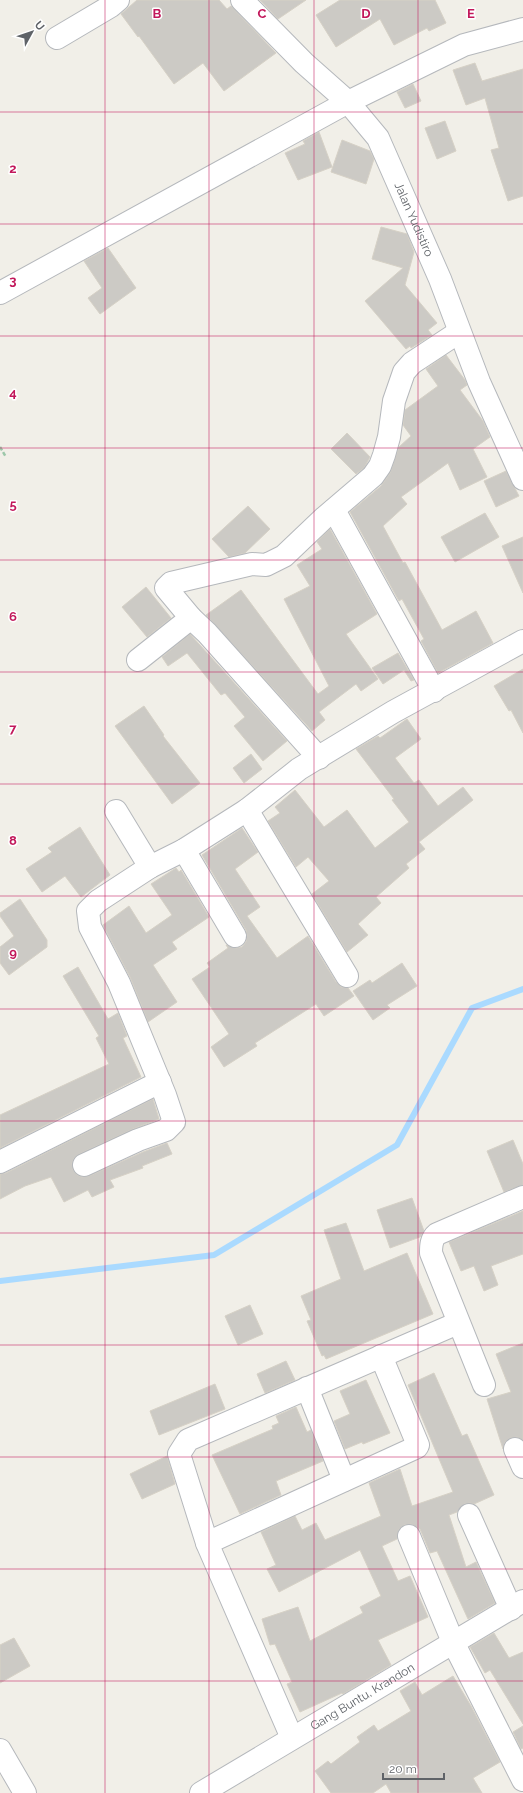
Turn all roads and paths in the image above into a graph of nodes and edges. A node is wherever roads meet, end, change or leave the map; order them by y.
1 (118, 0) edge
2 (242, 0) edge
3 (523, 29) edge
4 (57, 38) dead end
5 (348, 102) junction
6 (0, 293) edge
7 (459, 332) junction
8 (0, 447) edge
9 (6, 457) dead end
10 (522, 472) edge
11 (334, 510) junction
12 (191, 618) junction
13 (523, 641) edge
14 (138, 660) dead end
15 (434, 691) junction
16 (319, 758) junction
17 (247, 810) junction
18 (116, 811) dead end
19 (184, 850) junction
20 (150, 867) junction
21 (235, 936) dead end
22 (347, 976) dead end
23 (160, 1082) junction
24 (0, 1162) edge
25 (84, 1165) dead end
26 (523, 1197) edge
27 (458, 1322) junction
28 (382, 1356) junction
29 (484, 1385) dead end
30 (307, 1388) junction
31 (344, 1480) junction
32 (469, 1515) dead end
33 (410, 1536) dead end
34 (207, 1543) junction
35 (517, 1605) edge
36 (453, 1642) junction
37 (292, 1738) junction
38 (0, 1750) edge
39 (523, 1780) edge
40 (25, 1793) edge
41 (202, 1793) edge

1 - 4 street
2 - 5 street, Jalan Yudistiro
3 - 5 street
5 - 6 street
5 - 7 street, Jalan Yudistiro
7 - 10 street, Jalan Yudistiro
7 - 11 street
8 - 9 path
11 - 12 street
11 - 15 street
12 - 14 street
12 - 16 street
13 - 15 street
15 - 16 street
16 - 17 street
17 - 19 street
17 - 22 street
18 - 20 street
19 - 20 street
19 - 21 street
20 - 23 street
23 - 24 street
23 - 25 street
26 - 27 street
27 - 28 street
27 - 29 street
28 - 30 street
28 - 31 street
30 - 31 street
30 - 34 street
31 - 34 street
32 - 35 street
33 - 36 street
34 - 37 street
35 - 36 street, Gang Buntu, Krandon
36 - 37 street, Gang Buntu, Krandon
36 - 39 street
37 - 41 street, Gang Buntu, Krandon
38 - 40 street

